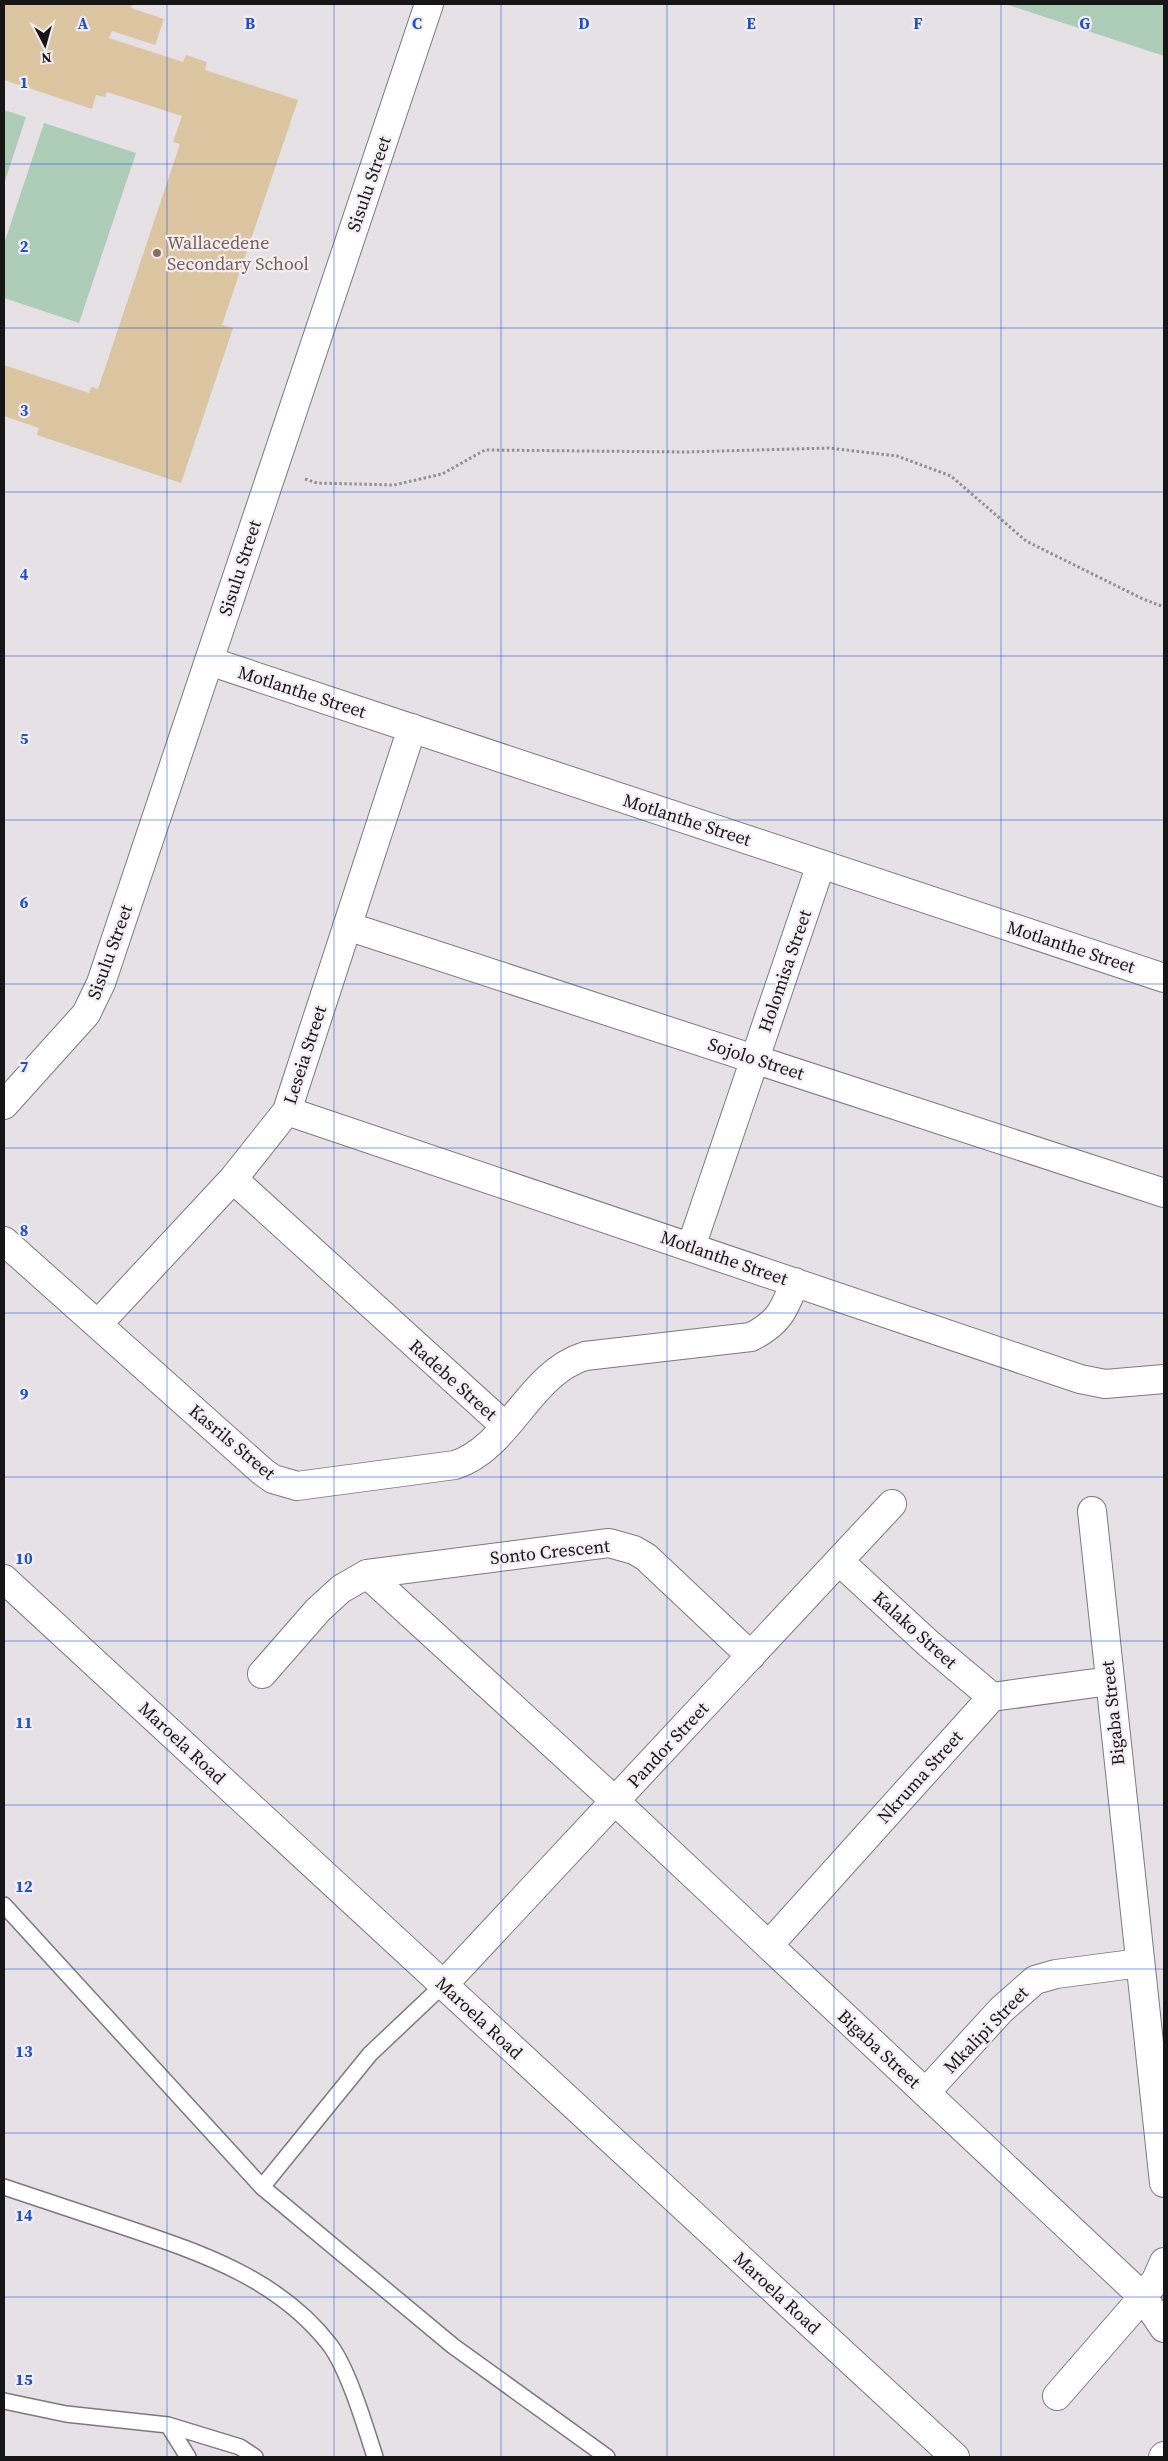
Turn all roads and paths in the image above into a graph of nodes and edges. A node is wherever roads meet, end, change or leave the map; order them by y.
1 (429, 4) edge
2 (272, 471) junction
3 (1164, 607) edge
4 (209, 661) junction
5 (412, 728) junction
6 (821, 864) junction
7 (347, 926) junction
8 (1164, 978) edge
9 (755, 1059) junction
10 (4, 1105) edge
11 (287, 1111) junction
12 (233, 1179) junction
13 (1164, 1193) edge
14 (4, 1241) edge
15 (691, 1248) junction
16 (795, 1282) junction
17 (98, 1324) junction
18 (1164, 1379) edge
19 (504, 1426) junction
20 (892, 1504) dead end
21 (1092, 1511) dead end
22 (839, 1561) junction
23 (367, 1574) junction
24 (4, 1579) edge
25 (751, 1656) junction
26 (262, 1674) dead end
27 (1110, 1681) junction
28 (992, 1697) junction
29 (615, 1801) junction
30 (4, 1905) edge
31 (769, 1945) junction
32 (1140, 1963) junction
33 (443, 1985) junction
34 (926, 2092) junction
35 (1164, 2183) edge
36 (4, 2187) edge
37 (262, 2187) junction
38 (1164, 2262) edge
39 (1143, 2297) junction
40 (1164, 2328) edge
41 (1057, 2396) dead end
42 (4, 2401) edge
43 (168, 2425) junction
44 (188, 2457) edge
45 (255, 2457) edge
46 (375, 2457) edge
47 (607, 2457) edge
48 (955, 2457) edge

1 - 2 street, Sisulu Street
2 - 3 path
2 - 4 street, Sisulu Street
4 - 5 street, Motlanthe Street
4 - 10 street, Sisulu Street
5 - 6 street, Motlanthe Street
5 - 7 street, Leseia Street
6 - 8 street, Motlanthe Street
6 - 9 street, Holomisa Street
7 - 9 street, Sojolo Street
7 - 11 street, Leseia Street
9 - 13 street, Sojolo Street
9 - 15 street, Holomisa Street
11 - 12 street, Leseia Street
11 - 15 street, Motlanthe Street
12 - 17 street, Leseia Street
12 - 19 street, Radebe Street
14 - 17 street, Kasrils Street
15 - 16 street, Motlanthe Street
16 - 18 street, Motlanthe Street
16 - 19 street, Radebe Street
17 - 19 street, Kasrils Street
20 - 22 street, Pandor Street
21 - 27 street, Bigaba Street
22 - 25 street, Pandor Street
22 - 28 street, Kalako Street
23 - 25 street, Sonto Crescent
23 - 26 street, Sonto Crescent
23 - 29 street
24 - 33 street, Maroela Road
25 - 29 street, Pandor Street
27 - 28 street
27 - 32 street, Bigaba Street
28 - 31 street, Nkruma Street
29 - 31 street, Bigaba Street
29 - 33 street, Pandor Street
30 - 37 lane
31 - 34 street, Bigaba Street
32 - 34 street, Mkalipi Street
32 - 35 street, Bigaba Street
33 - 37 lane
33 - 48 street, Maroela Road
34 - 39 street, Bigaba Street
36 - 46 lane
37 - 47 lane
38 - 39 street
39 - 40 street, Bigaba Street
39 - 41 street
42 - 43 lane
43 - 44 lane
43 - 45 lane

